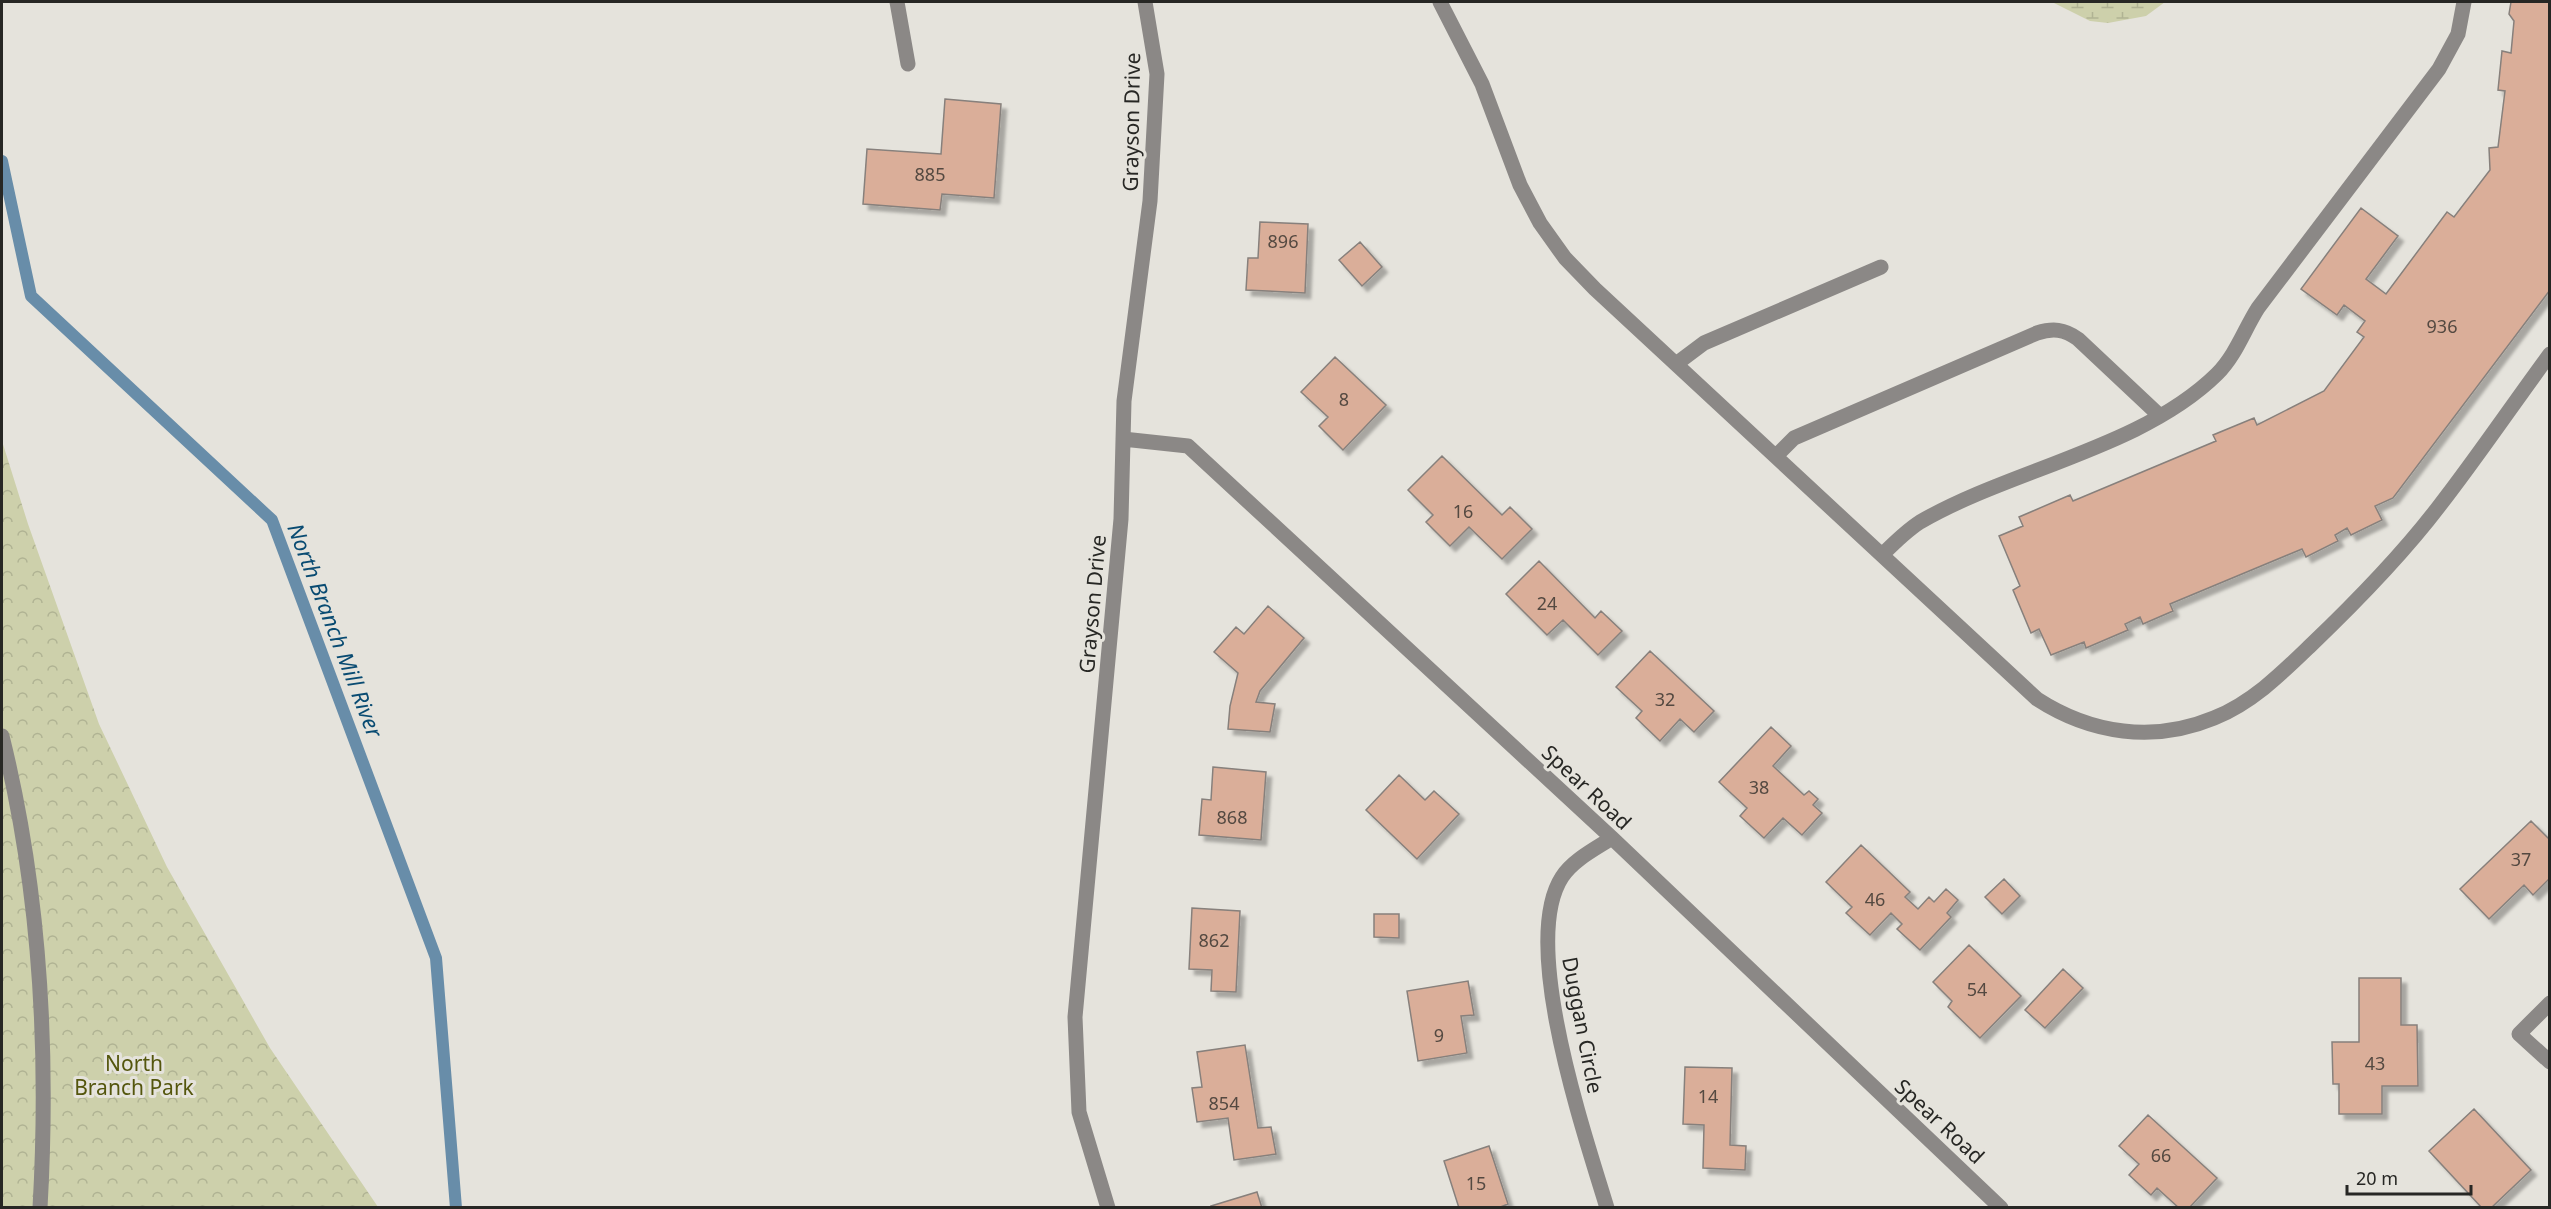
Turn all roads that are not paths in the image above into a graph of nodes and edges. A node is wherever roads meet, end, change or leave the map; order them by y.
1 (897, 2) edge
2 (1145, 2) edge
3 (1440, 2) edge
4 (2464, 2) edge
5 (908, 64) dead end
6 (1881, 267) dead end
7 (2550, 354) edge
8 (1676, 364) junction
9 (2160, 416) junction
10 (1123, 438) junction
11 (1776, 456) junction
12 (1882, 555) junction
13 (2, 736) edge
14 (1612, 838) junction
15 (2550, 1003) edge
16 (2550, 1062) edge
17 (40, 1208) edge
18 (1108, 1208) edge
19 (1607, 1208) edge
20 (2001, 1208) edge

1 - 5 street
2 - 10 street, Grayson Drive
3 - 8 street
4 - 9 street
6 - 8 street
7 - 12 street
8 - 11 street
9 - 11 street
9 - 12 street
10 - 14 street, Spear Road
10 - 18 street, Grayson Drive
11 - 12 street
13 - 17 street
14 - 19 street, Duggan Circle
14 - 20 street, Spear Road
15 - 16 street

